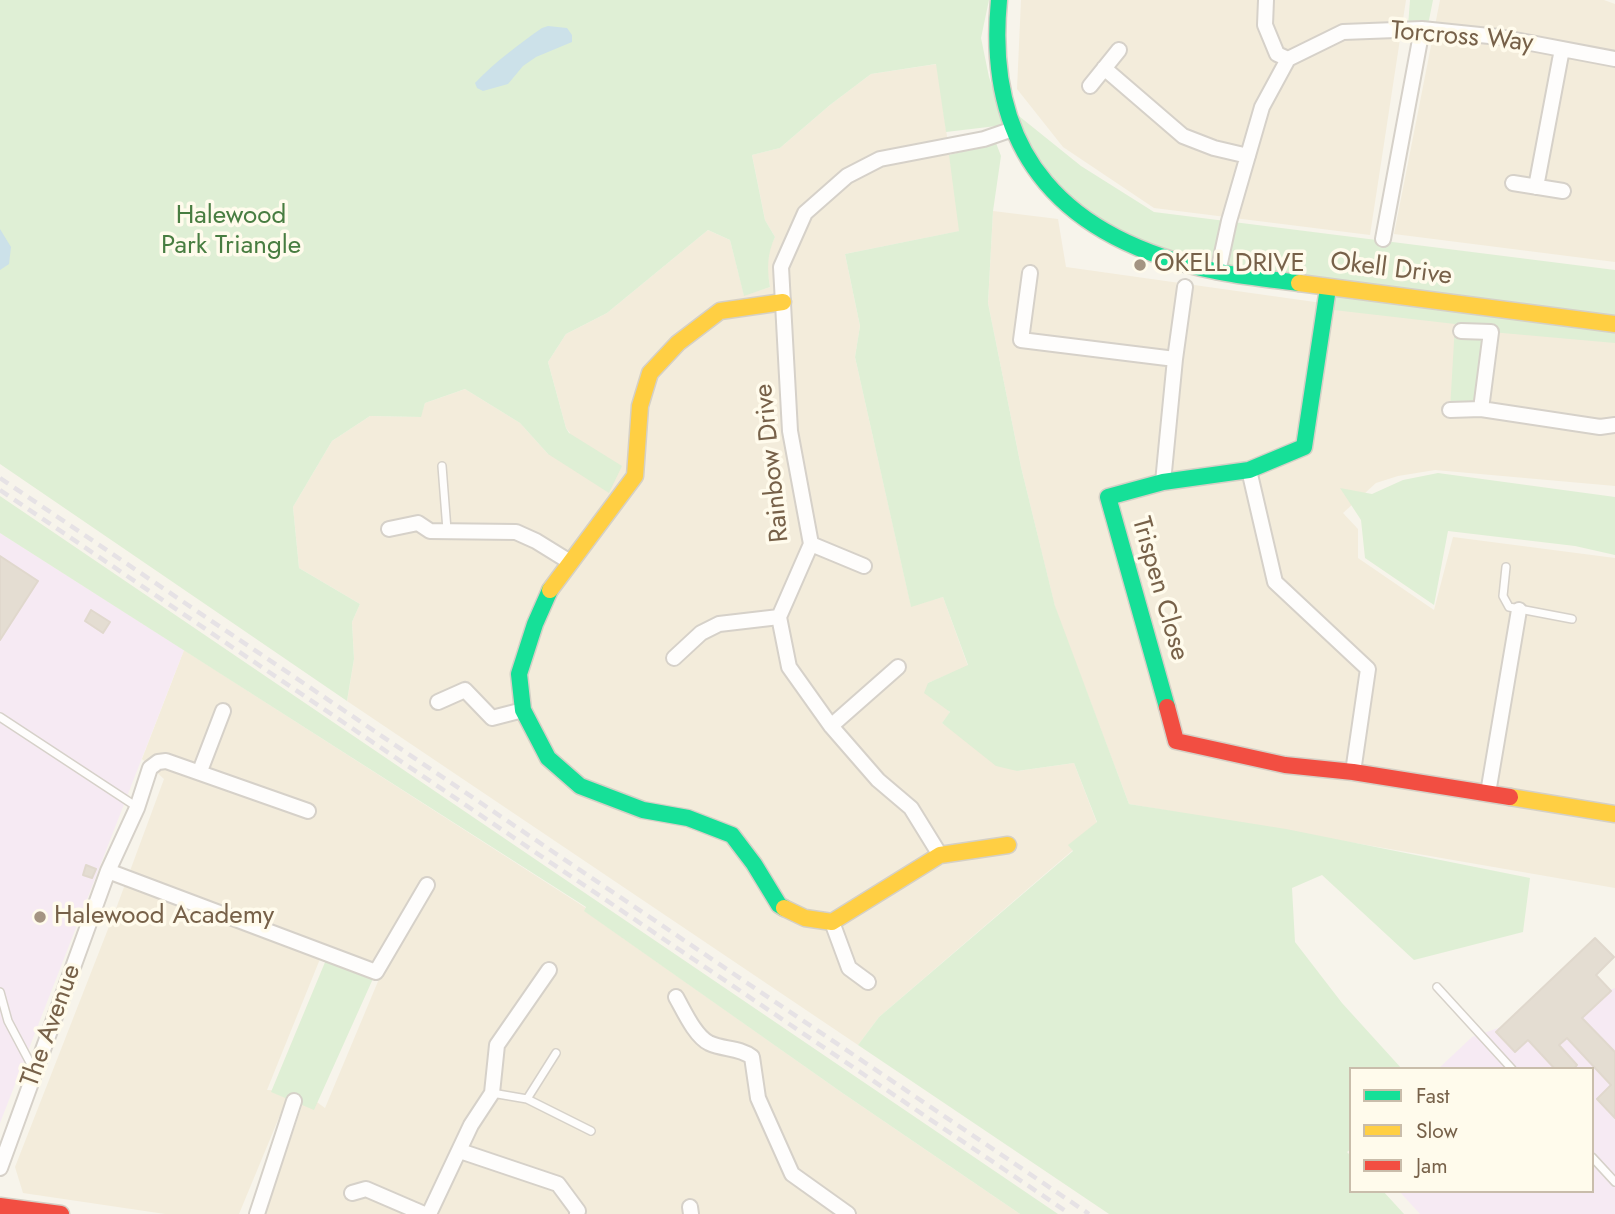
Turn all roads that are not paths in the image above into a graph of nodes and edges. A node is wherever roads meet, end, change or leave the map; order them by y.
1 (999, 0) edge
2 (1266, 0) edge
3 (1422, 29) junction
4 (1562, 49) junction
5 (1119, 50) dead end
6 (1288, 59) junction
7 (1615, 60) edge
8 (1104, 68) junction
9 (1090, 86) dead end
10 (1013, 128) junction
11 (1248, 156) junction
12 (1513, 183) dead end
13 (1536, 187) junction
14 (1563, 191) dead end
15 (1382, 239) dead end
16 (1217, 272) junction
17 (1030, 273) dead end
18 (1185, 286) dead end
19 (1328, 288) junction
20 (783, 302) junction
21 (1615, 324) edge
22 (1461, 331) dead end
23 (1175, 359) junction
24 (1482, 409) junction
25 (1450, 410) dead end
26 (1615, 425) edge
27 (442, 466) dead end
28 (1249, 470) junction
29 (1163, 482) junction
30 (389, 529) dead end
31 (447, 530) junction
32 (811, 544) junction
33 (570, 562) junction
34 (864, 566) dead end
35 (1506, 567) dead end
36 (1519, 610) junction
37 (779, 617) junction
38 (1572, 619) dead end
39 (674, 658) dead end
40 (898, 667) dead end
41 (438, 702) dead end
42 (523, 710) junction
43 (223, 711) dead end
44 (0, 717) edge
45 (831, 726) junction
46 (200, 771) junction
47 (1353, 772) junction
48 (1488, 793) junction
49 (138, 808) junction
50 (309, 811) dead end
51 (1615, 814) edge
52 (1008, 845) dead end
53 (940, 855) junction
54 (108, 871) junction
55 (427, 885) dead end
56 (832, 922) junction
57 (549, 970) dead end
58 (868, 982) dead end
59 (1437, 987) dead end
60 (0, 992) edge
61 (676, 998) dead end
62 (556, 1053) dead end
63 (1510, 1067) edge
64 (35, 1073) junction
65 (492, 1093) junction
66 (527, 1099) junction
67 (294, 1101) dead end
68 (592, 1131) dead end
69 (460, 1151) junction
70 (1594, 1159) edge
71 (0, 1168) edge
72 (1615, 1182) edge
73 (352, 1193) dead end
74 (0, 1206) edge
75 (61, 1214) edge
76 (257, 1214) edge
77 (424, 1214) edge
78 (429, 1214) edge
79 (577, 1214) edge
80 (848, 1214) edge

1 - 10 street, Okell Drive
2 - 6 street
3 - 4 street, Torcross Way
3 - 6 street, Torcross Way
3 - 15 street
4 - 7 street, Torcross Way
4 - 13 street
5 - 8 street
6 - 11 street
8 - 9 street
8 - 11 street
10 - 16 street, Okell Drive
10 - 20 street, Rainbow Drive
11 - 16 street
12 - 13 street
13 - 14 street
16 - 19 street, Okell Drive
17 - 23 street
18 - 23 street
19 - 21 street, Okell Drive
19 - 28 street, Trispen Close
20 - 32 street, Rainbow Drive
20 - 33 street
22 - 24 street
23 - 29 street
24 - 25 street
24 - 26 street
27 - 31 lane
28 - 29 street, Trispen Close
28 - 47 street
29 - 47 street, Trispen Close
30 - 31 street
31 - 33 street
32 - 34 street
32 - 37 street, Rainbow Drive
33 - 42 street
35 - 36 lane
36 - 38 lane
36 - 48 street
37 - 39 street
37 - 45 street
40 - 45 street
41 - 42 street
42 - 56 street
43 - 46 street
44 - 49 lane
45 - 53 street
46 - 49 street, The Avenue
46 - 50 street
47 - 48 street, Trispen Close
48 - 51 street, Trispen Close
49 - 54 street, The Avenue
52 - 53 street
53 - 56 street
54 - 55 street
54 - 64 street, The Avenue
56 - 58 street
57 - 65 street
59 - 63 lane
60 - 64 lane
61 - 80 street
62 - 66 lane
64 - 71 street, The Avenue
65 - 66 lane
65 - 69 street
66 - 68 lane
67 - 76 street
69 - 78 street
69 - 79 street
70 - 72 lane
73 - 77 street
74 - 75 street

